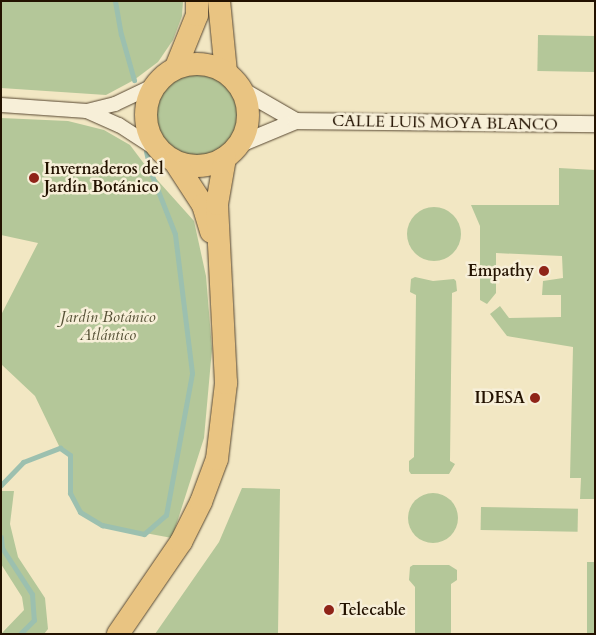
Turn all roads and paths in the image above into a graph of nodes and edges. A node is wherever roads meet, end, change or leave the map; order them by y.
1 (198, 1) edge
2 (219, 1) edge
3 (176, 67) junction
4 (226, 72) junction
5 (155, 85) junction
6 (242, 90) junction
7 (1, 105) edge
8 (87, 111) junction
9 (296, 121) junction
10 (595, 124) edge
11 (231, 152) junction
12 (167, 157) junction
13 (218, 260) junction
14 (118, 634) edge

1 - 3 highway
2 - 4 highway
3 - 4 highway
3 - 5 highway
4 - 6 highway
5 - 8 street
5 - 12 highway
6 - 9 street, CALLE LUIS MOYA BLANCO
6 - 11 highway
7 - 8 street
8 - 12 street
9 - 10 street, CALLE LUIS MOYA BLANCO
9 - 11 street, CALLE LUIS MOYA BLANCO
11 - 12 highway
11 - 13 highway
12 - 13 highway
13 - 14 highway

